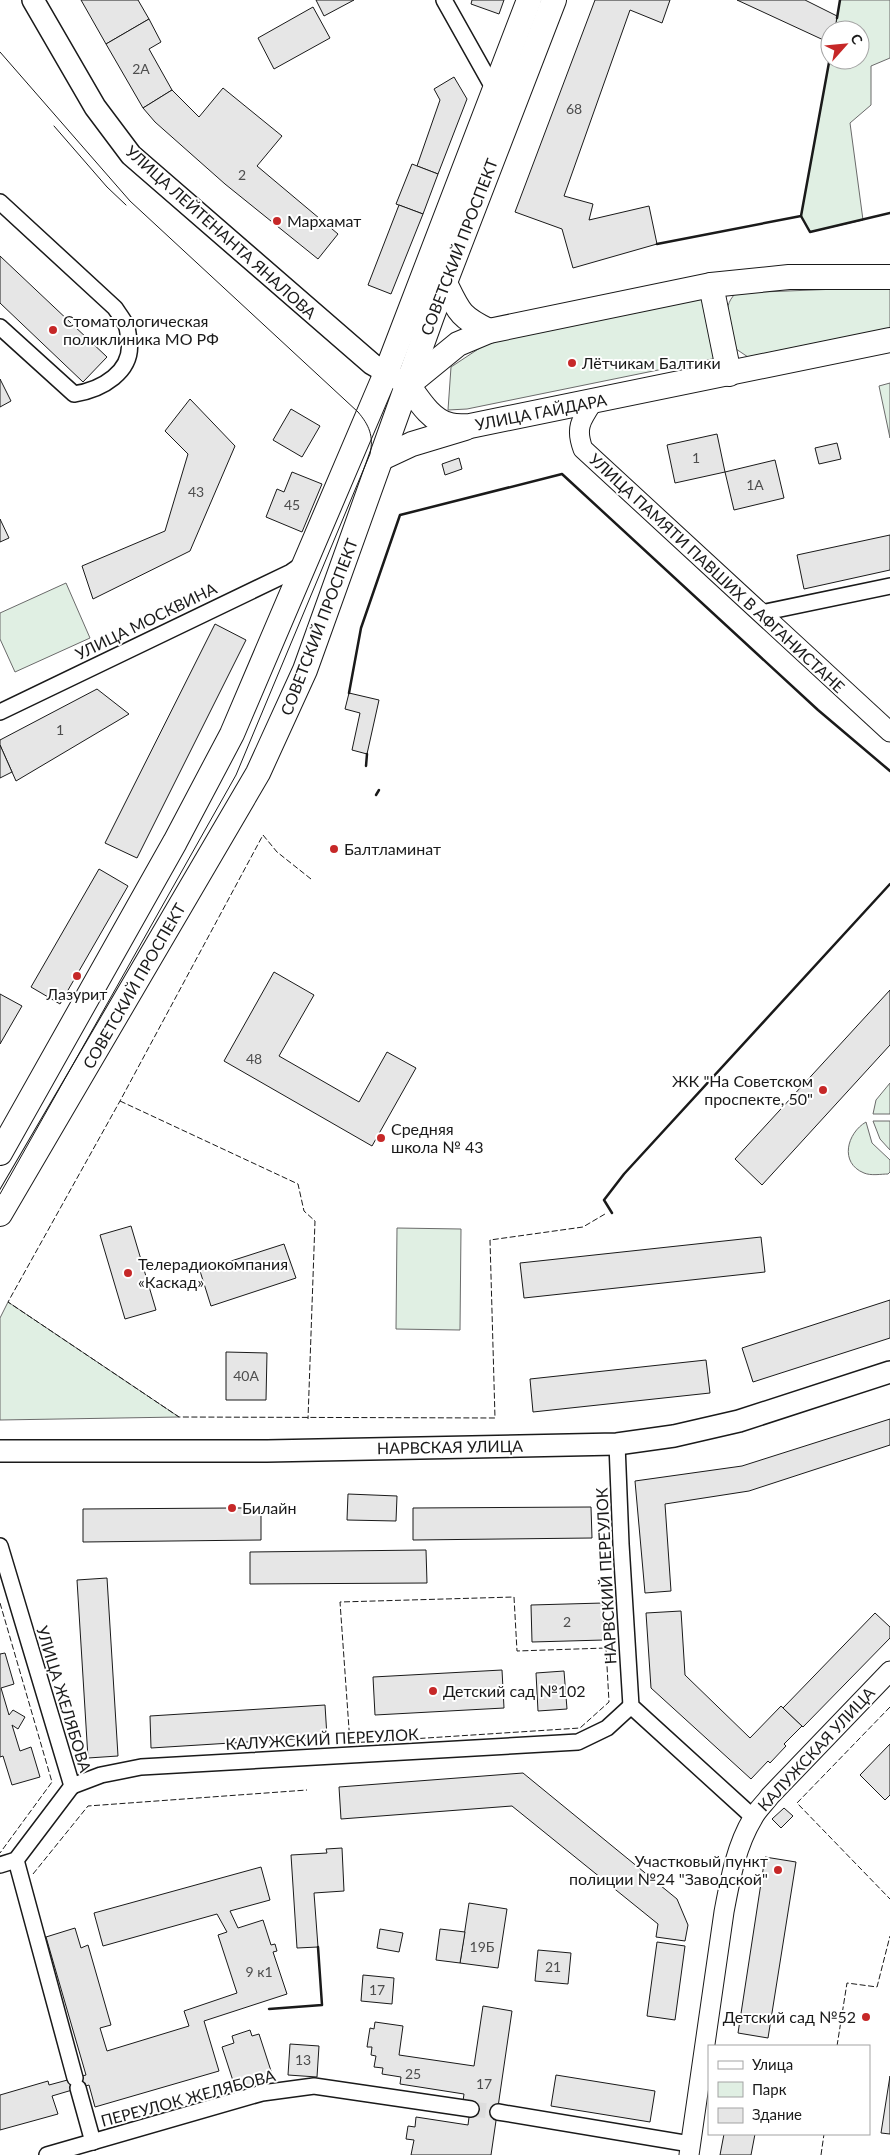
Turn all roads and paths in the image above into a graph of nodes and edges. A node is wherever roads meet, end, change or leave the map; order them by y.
1 (33, 0) edge
2 (444, 0) edge
3 (529, 0) edge
4 (554, 0) edge
5 (494, 91) junction
6 (0, 202) edge
7 (890, 277) edge
8 (445, 283) junction
9 (711, 285) junction
10 (0, 327) edge
11 (489, 331) junction
12 (890, 340) edge
13 (386, 372) junction
14 (729, 374) junction
15 (408, 385) junction
16 (593, 402) junction
17 (470, 426) junction
18 (382, 458) junction
19 (307, 561) junction
20 (890, 586) edge
21 (761, 613) junction
22 (0, 712) edge
23 (890, 732) edge
24 (0, 1152) edge
25 (0, 1214) edge
26 (890, 1372) edge
27 (616, 1444) junction
28 (0, 1451) edge
29 (0, 1546) edge
30 (890, 1671) edge
31 (632, 1706) junction
32 (72, 1786) junction
33 (753, 1816) junction
34 (16, 1860) junction
35 (0, 1865) edge
36 (471, 2109) tunnel mouth
37 (498, 2112) tunnel mouth
38 (93, 2142) junction
39 (689, 2150) edge
40 (47, 2155) edge

1 - 13 main road, УЛИЦА ЛЕЙТЕНАНТА ЯНАЛОВА
2 - 5 street
3 - 5 main road, СОВЕТСКИЙ ПРОСПЕКТ
4 - 8 main road, СОВЕТСКИЙ ПРОСПЕКТ
5 - 13 main road, СОВЕТСКИЙ ПРОСПЕКТ
6 - 10 street
7 - 9 main road
8 - 11 main road
8 - 15 main road, СОВЕТСКИЙ ПРОСПЕКТ
9 - 11 main road
9 - 14 main road
11 - 15 main road
12 - 14 main road, УЛИЦА ГАЙДАРА
13 - 15 main road, УЛИЦА ЛЕЙТЕНАНТА ЯНАЛОВА
13 - 19 main road, СОВЕТСКИЙ ПРОСПЕКТ
14 - 16 main road, УЛИЦА ГАЙДАРА
15 - 17 main road, УЛИЦА ГАЙДАРА
15 - 18 main road, СОВЕТСКИЙ ПРОСПЕКТ
16 - 17 main road, УЛИЦА ГАЙДАРА
16 - 21 street, УЛИЦА ПАМЯТИ ПАВШИХ В АФГАНИСТАНЕ
17 - 18 main road
18 - 25 main road, СОВЕТСКИЙ ПРОСПЕКТ
19 - 22 street, УЛИЦА МОСКВИНА
19 - 24 main road, СОВЕТСКИЙ ПРОСПЕКТ
20 - 21 street
21 - 23 street, УЛИЦА ПАМЯТИ ПАВШИХ В АФГАНИСТАНЕ
26 - 27 main road, НАРВСКАЯ УЛИЦА
27 - 28 main road, НАРВСКАЯ УЛИЦА
27 - 31 street, НАРВСКИЙ ПЕРЕУЛОК
29 - 32 street, УЛИЦА ЖЕЛЯБОВА
30 - 33 street, КАЛУЖСКАЯ УЛИЦА
31 - 32 street, КАЛУЖСКИЙ ПЕРЕУЛОК
31 - 33 street
32 - 34 street, УЛИЦА ЖЕЛЯБОВА
33 - 39 street, КАЛУЖСКАЯ УЛИЦА
34 - 35 street
34 - 38 street, ПЕРЕУЛОК ЖЕЛЯБОВА
36 - 38 street, ПЕРЕУЛОК ЖЕЛЯБОВА
37 - 39 street
38 - 40 street, ПЕРЕУЛОК ЖЕЛЯБОВА

